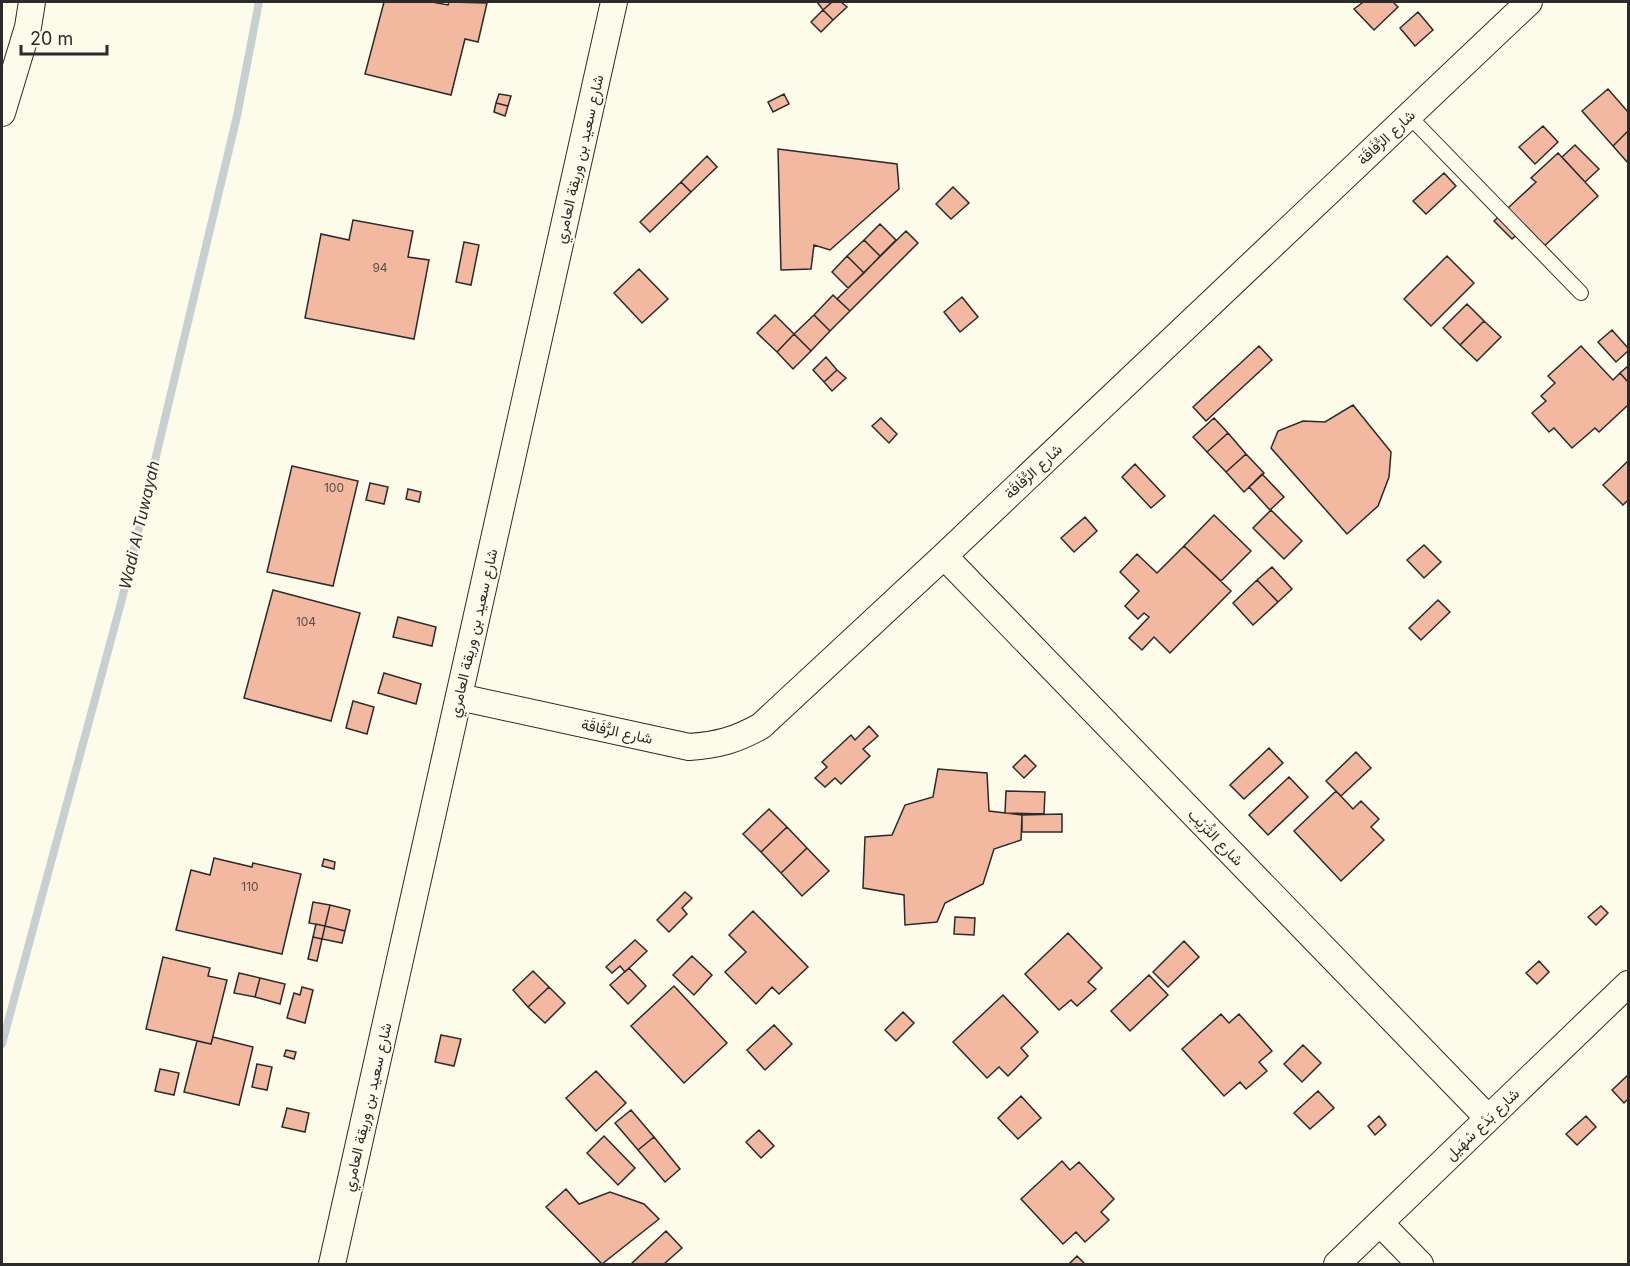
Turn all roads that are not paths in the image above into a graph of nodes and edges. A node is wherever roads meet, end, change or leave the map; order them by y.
1 (32, 2) edge
2 (614, 2) edge
3 (1529, 2) edge
4 (2, 113) edge
5 (1409, 116) junction
6 (1581, 293) dead end
7 (944, 556) junction
8 (459, 697) junction
9 (1629, 984) edge
10 (1488, 1118) junction
11 (1380, 1223) junction
12 (332, 1264) edge
13 (1336, 1264) edge
14 (1420, 1264) edge

1 - 4 street
2 - 8 street, شارع سعيد بن وريقة العامري
3 - 5 street, شارع الرُّفَاقَة
5 - 6 lane
5 - 7 street, شارع الرُّفَاقَة
7 - 8 street, شارع الرُّفَاقَة
7 - 10 street, شارع الثُرَيْب
8 - 12 street, شارع سعيد بن وريقة العامري
9 - 10 street, شارع بَدْع سْهَيل
10 - 11 street, شارع بَدْع سْهَيل
11 - 13 street, شارع بَدْع سْهَيل
11 - 14 street

